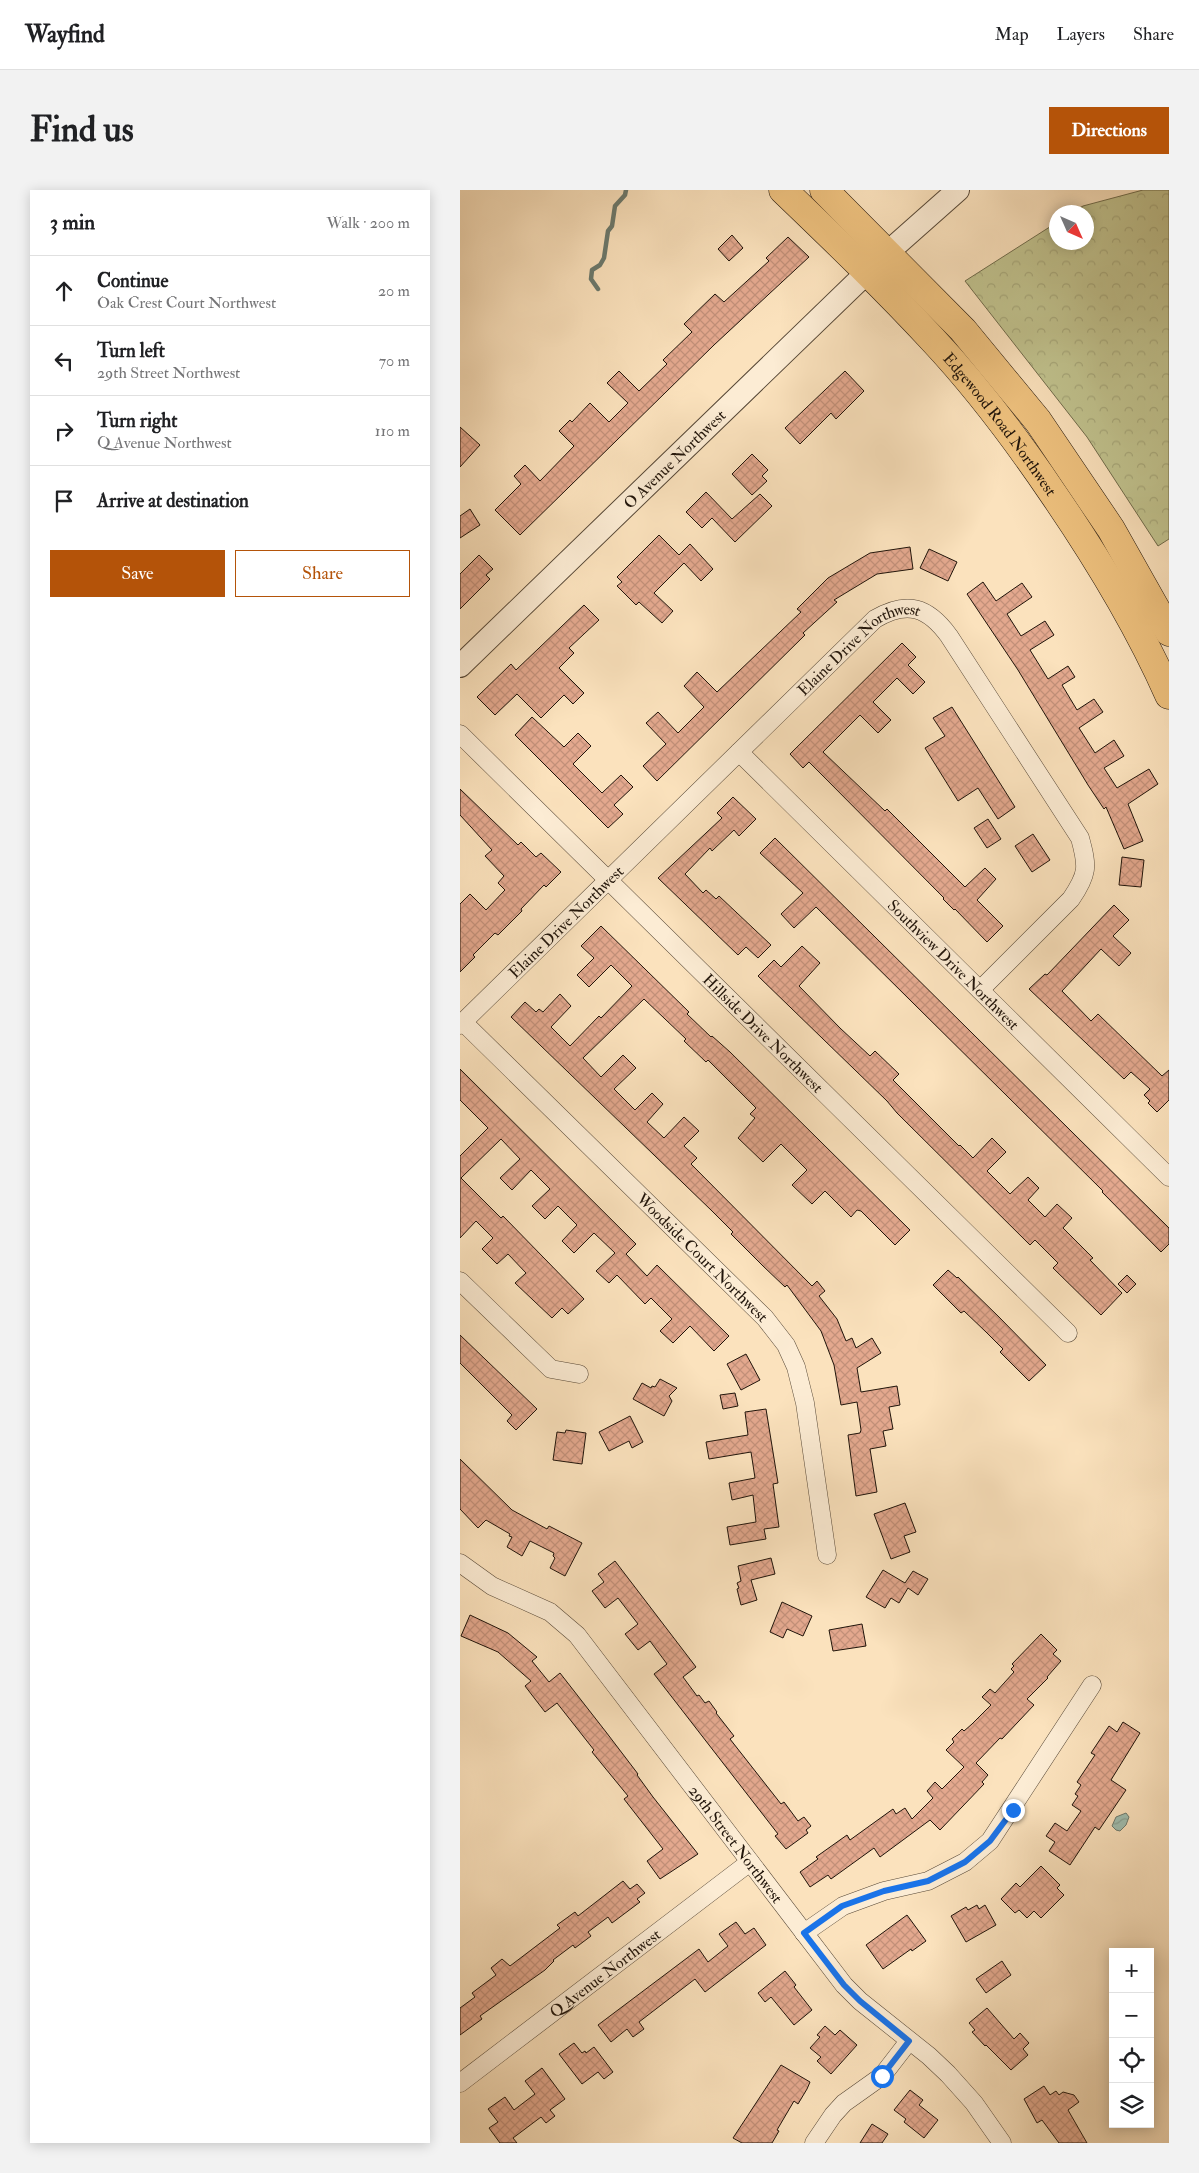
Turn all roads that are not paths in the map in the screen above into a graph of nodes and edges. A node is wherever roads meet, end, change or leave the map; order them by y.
1 (783, 190) edge
2 (824, 190) edge
3 (958, 190) edge
4 (888, 253) junction
5 (868, 272) junction
6 (1169, 632) edge
7 (460, 666) edge
8 (1169, 695) edge
9 (460, 734) edge
10 (739, 752) junction
11 (608, 880) junction
12 (980, 990) junction
13 (461, 1023) edge
14 (1169, 1177) edge
15 (460, 1280) edge
16 (1068, 1333) dead end
17 (579, 1374) dead end
18 (827, 1555) dead end
19 (460, 1562) edge
20 (1092, 1685) dead end
21 (750, 1862) junction
22 (804, 1933) junction
23 (909, 2041) junction
24 (460, 2083) edge
25 (814, 2143) edge
26 (1002, 2143) edge

1 - 5 main road, Edgewood Road Northwest
2 - 4 main road, Edgewood Road Northwest
3 - 4 street, O Avenue Northwest
4 - 5 street, O Avenue Northwest
4 - 6 main road, Edgewood Road Northwest
5 - 7 street, O Avenue Northwest
5 - 8 main road, Edgewood Road Northwest
9 - 11 street, Hillside Drive Northwest
10 - 11 street, Elaine Drive Northwest
10 - 12 street, Southview Drive Northwest
10 - 12 street, Elaine Drive Northwest
11 - 13 street, Elaine Drive Northwest
11 - 16 street, Hillside Drive Northwest
12 - 14 street, Southview Drive Northwest
13 - 18 street, Woodside Court Northwest
15 - 17 street
19 - 21 street, 29th Street Northwest
20 - 22 street
21 - 22 street, 29th Street Northwest
21 - 24 street, Q Avenue Northwest
22 - 23 street, 29th Street Northwest
23 - 25 street
23 - 26 street, 29th Street Northwest

